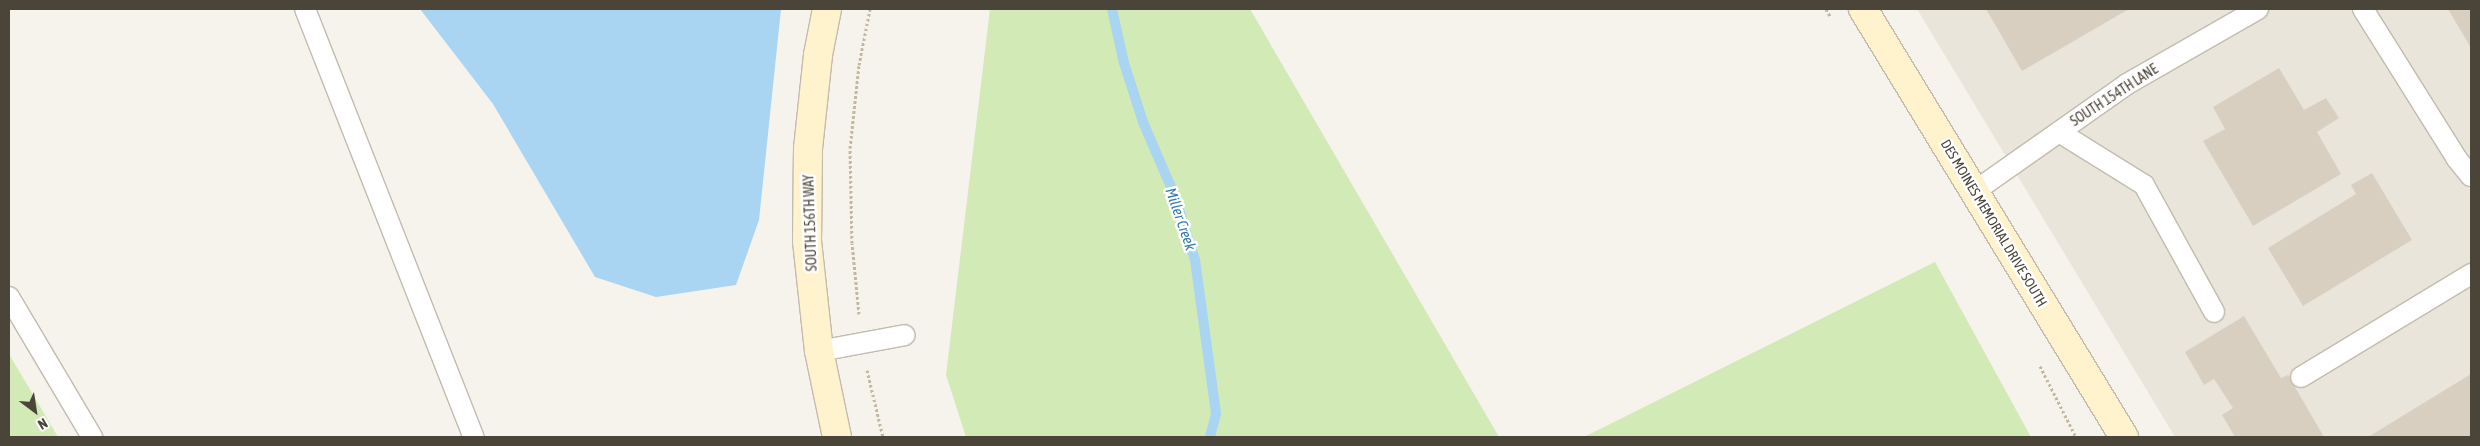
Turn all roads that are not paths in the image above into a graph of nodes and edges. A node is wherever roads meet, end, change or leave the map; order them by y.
1 (305, 9) edge
2 (827, 9) edge
3 (1863, 9) edge
4 (2258, 9) edge
5 (2363, 9) edge
6 (2059, 132) junction
7 (2471, 176) edge
8 (1975, 191) junction
9 (2471, 274) edge
10 (9, 297) edge
11 (2214, 312) dead end
12 (905, 335) dead end
13 (820, 351) junction
14 (2301, 378) dead end
15 (92, 437) edge
16 (474, 437) edge
17 (837, 437) edge
18 (2124, 437) edge

1 - 16 lane
2 - 13 main road, SOUTH 156TH WAY
3 - 8 main road, DES MOINES MEMORIAL DRIVE SOUTH
4 - 6 lane, SOUTH 154TH LANE
5 - 7 lane
6 - 8 lane, SOUTH 154TH LANE
6 - 11 lane
8 - 18 main road, DES MOINES MEMORIAL DRIVE SOUTH
9 - 14 lane
10 - 15 lane
12 - 13 lane
13 - 17 main road, SOUTH 156TH WAY

